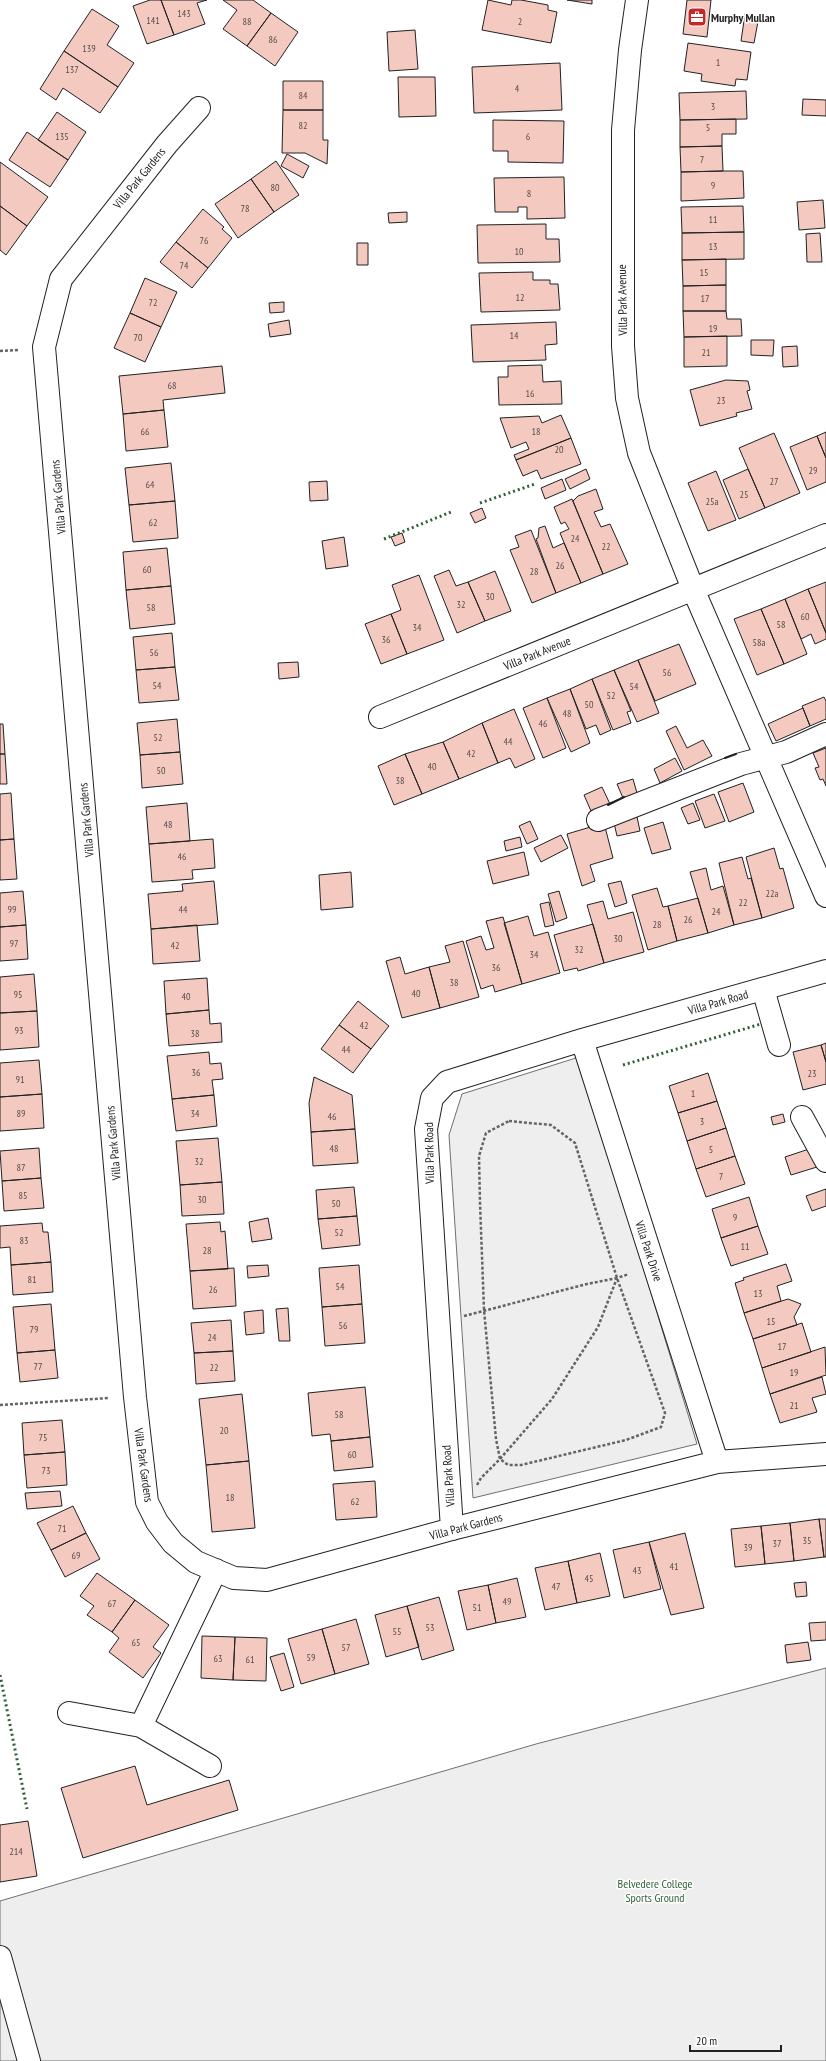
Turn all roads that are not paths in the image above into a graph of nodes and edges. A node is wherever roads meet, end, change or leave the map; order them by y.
1 (637, 0) edge
2 (199, 108) dead end
3 (826, 535) edge
4 (694, 589) junction
5 (380, 717) dead end
6 (826, 734) edge
7 (765, 758) junction
8 (598, 820) dead end
9 (826, 896) edge
10 (826, 971) edge
11 (764, 989) junction
12 (582, 1040) junction
13 (779, 1045) dead end
14 (802, 1117) dead end
15 (826, 1161) edge
16 (826, 1454) edge
17 (717, 1462) junction
18 (452, 1529) junction
19 (216, 1570) junction
20 (69, 1713) dead end
21 (141, 1726) junction
22 (210, 1766) dead end
23 (0, 1958) edge
24 (29, 2061) edge

1 - 4 street, Villa Park Avenue
2 - 19 street, Villa Park Gardens
3 - 4 street, Villa Park Avenue
4 - 5 street, Villa Park Avenue
4 - 7 street, Villa Park Avenue
6 - 7 street
7 - 8 street
7 - 9 street, Villa Park Avenue
10 - 11 street, Villa Park Road
11 - 12 street, Villa Park Road
11 - 13 street
12 - 17 street, Villa Park Drive
12 - 18 street, Villa Park Road
14 - 15 street
16 - 17 street, Villa Park Gardens
17 - 18 street, Villa Park Gardens
18 - 19 street, Villa Park Gardens
19 - 21 street
20 - 21 street
21 - 22 street
23 - 24 street

